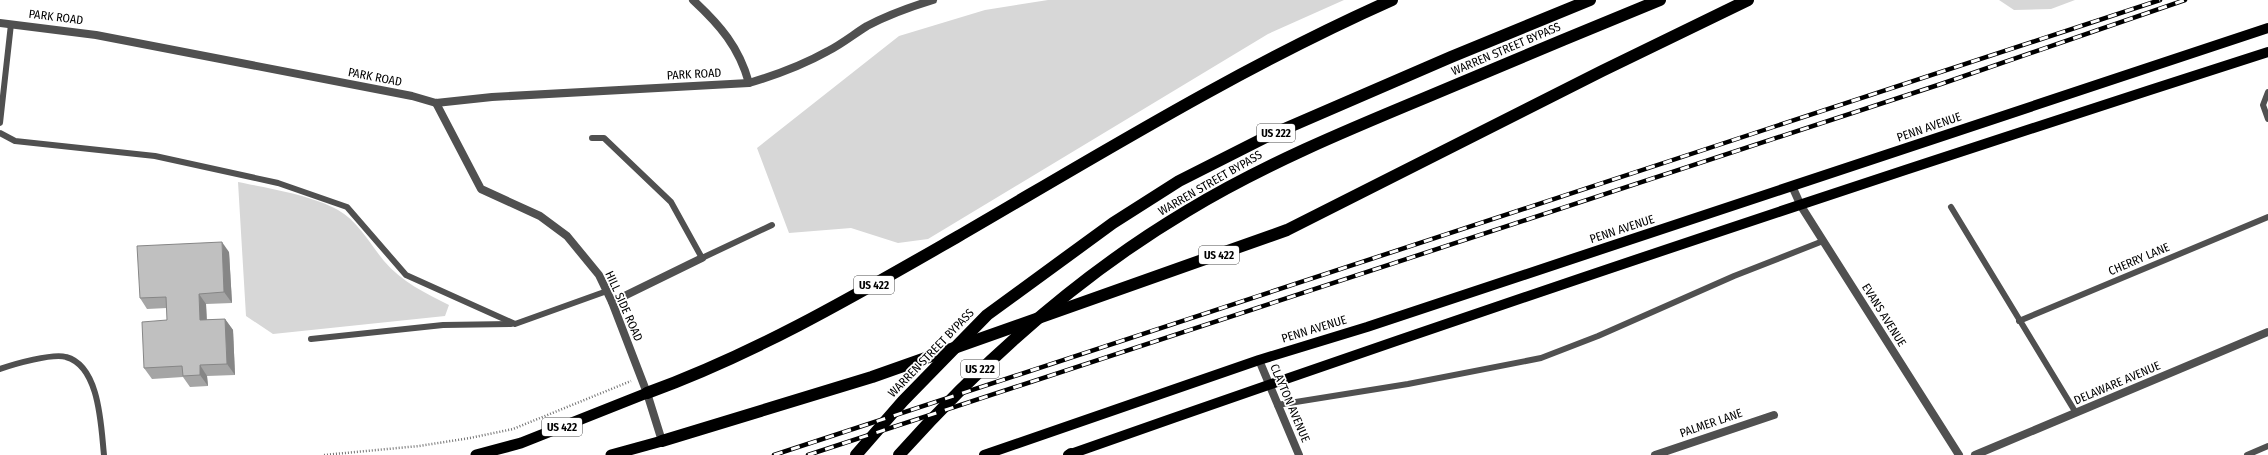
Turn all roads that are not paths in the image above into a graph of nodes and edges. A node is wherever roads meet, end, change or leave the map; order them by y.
1 (693, 0) edge
2 (933, 0) edge
3 (1392, 0) edge
4 (1590, 0) edge
5 (1660, 0) edge
6 (1748, 0) edge
7 (0, 24) edge
8 (11, 24) junction
9 (2268, 28) edge
10 (2268, 52) edge
11 (749, 83) junction
12 (2268, 92) edge
13 (436, 103) junction
14 (2268, 119) edge
15 (0, 123) edge
16 (0, 133) edge
17 (592, 138) dead end
18 (1792, 186) junction
19 (1801, 206) junction
20 (1951, 207) dead end
21 (2268, 217) edge
22 (772, 225) dead end
23 (1823, 241) junction
24 (702, 258) junction
25 (607, 291) junction
26 (612, 302) junction
27 (2019, 321) junction
28 (515, 324) junction
29 (2268, 332) edge
30 (311, 339) dead end
31 (1259, 360) junction
32 (0, 369) edge
33 (1269, 384) junction
34 (647, 393) junction
35 (1277, 405) junction
36 (2076, 413) junction
37 (1774, 415) dead end
38 (662, 441) junction
39 (2268, 446) edge
40 (104, 455) edge
41 (476, 455) edge
42 (611, 455) edge
43 (856, 455) edge
44 (899, 455) edge
45 (984, 455) edge
46 (1070, 455) edge
47 (1299, 455) edge
48 (1655, 455) edge
49 (1959, 455) edge
50 (1975, 455) edge
51 (2247, 455) edge

1 - 11 street
2 - 11 street, PARK ROAD
3 - 34 highway, US 422
4 - 43 highway, WARREN STREET BYPASS / US 222
5 - 44 highway, WARREN STREET BYPASS / US 222
6 - 38 highway, US 422
7 - 8 street, PARK ROAD
8 - 13 street, PARK ROAD
8 - 15 lane
9 - 18 main road, PENN AVENUE
10 - 19 main road
11 - 13 street, PARK ROAD
12 - 14 lane
13 - 25 street, HILL SIDE ROAD
16 - 28 lane
17 - 24 lane
18 - 19 street, EVANS AVENUE
18 - 31 main road, PENN AVENUE
19 - 23 street, EVANS AVENUE
19 - 33 main road
20 - 27 lane
21 - 27 lane, CHERRY LANE
22 - 24 lane
23 - 35 lane
23 - 49 street, EVANS AVENUE
24 - 26 street
25 - 26 street, HILL SIDE ROAD
25 - 28 lane
26 - 34 street, HILL SIDE ROAD
27 - 36 lane
28 - 30 lane
29 - 36 street, DELAWARE AVENUE
31 - 33 street, CLAYTON AVENUE
31 - 45 main road, PENN AVENUE
32 - 40 lane
33 - 35 street, CLAYTON AVENUE
33 - 46 main road
34 - 38 street, HILL SIDE ROAD
34 - 41 highway, US 422
35 - 47 street, CLAYTON AVENUE
36 - 50 street, DELAWARE AVENUE
37 - 48 street, PALMER LANE
38 - 42 highway, US 422
39 - 51 lane

